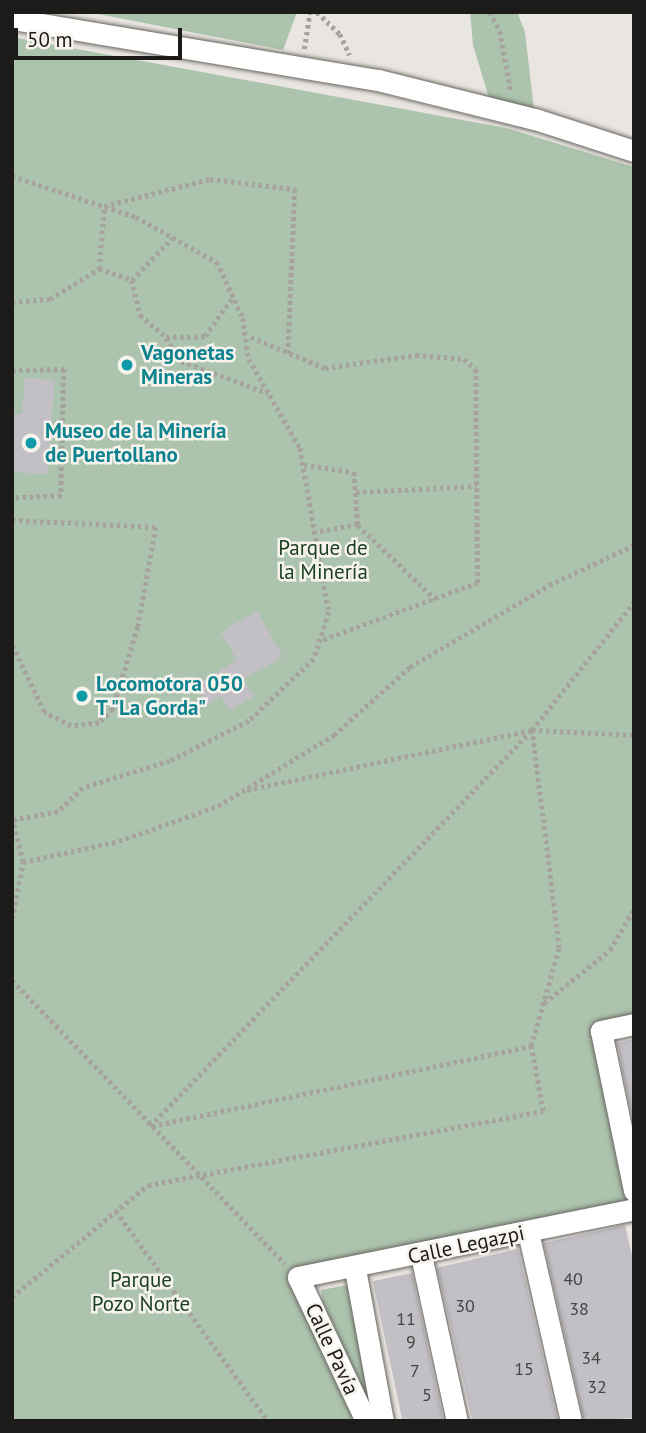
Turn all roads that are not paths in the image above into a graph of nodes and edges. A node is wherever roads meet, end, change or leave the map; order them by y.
1 (12, 19) edge
2 (634, 151) edge
3 (634, 1024) edge
4 (634, 1191) edge
5 (634, 1209) edge
6 (528, 1232) junction
7 (422, 1255) junction
8 (355, 1269) junction
9 (298, 1277) joint
10 (366, 1421) edge
11 (383, 1421) edge
12 (457, 1421) edge
13 (571, 1421) edge

1 - 2 street
3 - 4 street
5 - 6 street, Calle Legazpi
6 - 7 street, Calle Legazpi
6 - 13 street
7 - 8 street, Calle Legazpi
7 - 12 street
8 - 9 street, Calle Legazpi
8 - 11 street, Calle Pavía
9 - 10 street, Calle Pavía

